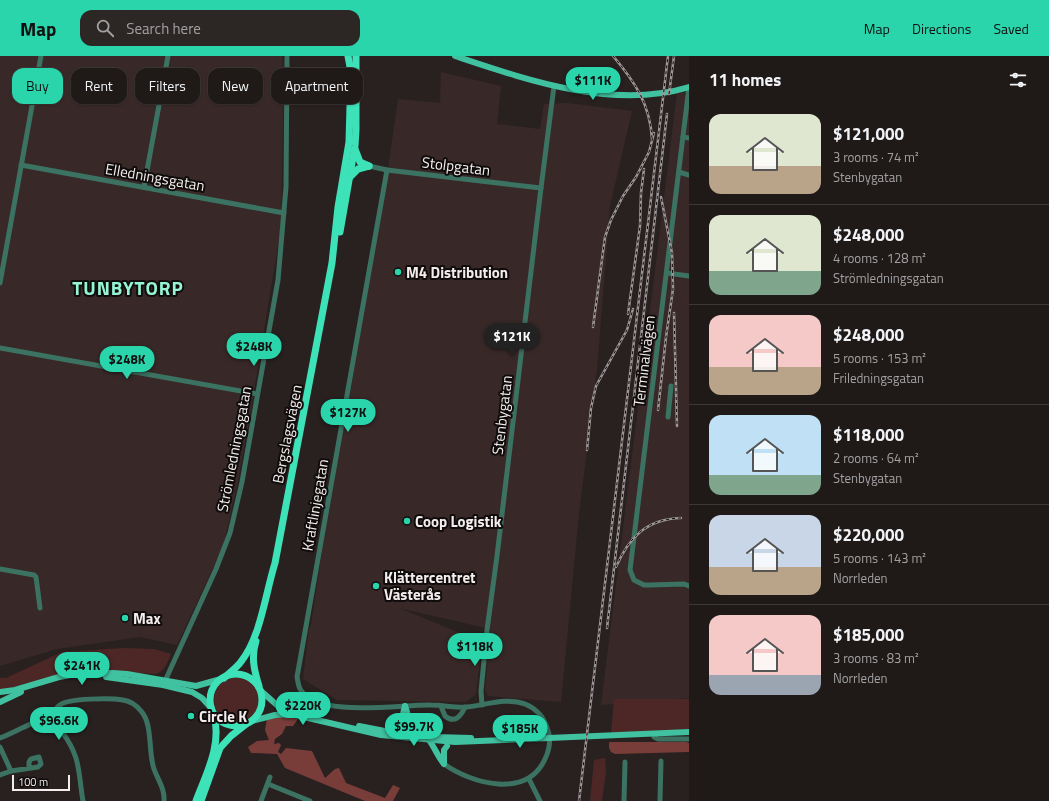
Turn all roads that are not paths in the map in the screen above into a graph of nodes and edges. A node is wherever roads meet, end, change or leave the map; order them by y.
1 (42, 56) edge
2 (168, 56) edge
3 (287, 56) edge
4 (348, 56) edge
5 (356, 56) edge
6 (455, 56) edge
7 (554, 86) junction
8 (689, 87) edge
9 (683, 137) junction
10 (689, 138) edge
11 (355, 146) junction
12 (21, 165) junction
13 (369, 166) junction
14 (387, 170) junction
15 (679, 172) junction
16 (689, 175) edge
17 (349, 179) junction
18 (144, 187) junction
19 (541, 188) junction
20 (284, 212) junction
21 (332, 263) junction
22 (666, 273) junction
23 (689, 276) edge
24 (0, 283) edge
25 (0, 348) edge
26 (671, 386) dead end
27 (257, 394) junction
28 (668, 417) dead end
29 (275, 563) junction
30 (0, 569) edge
31 (689, 586) edge
32 (40, 608) dead end
33 (171, 667) junction
34 (153, 678) junction
35 (222, 678) junction
36 (164, 683) junction
37 (260, 689) junction
38 (0, 692) edge
39 (0, 702) edge
40 (482, 705) junction
41 (405, 706) junction
42 (441, 706) junction
43 (465, 707) junction
44 (212, 711) junction
45 (51, 720) junction
46 (249, 723) junction
47 (392, 732) junction
48 (689, 732) edge
49 (640, 735) junction
50 (418, 736) junction
51 (689, 737) edge
52 (0, 738) edge
53 (429, 740) junction
54 (501, 740) junction
55 (455, 742) junction
56 (447, 746) joint
57 (0, 747) edge
58 (661, 761) dead end
59 (625, 762) dead end
60 (444, 764) junction
61 (29, 768) dead end
62 (10, 771) junction
63 (0, 776) edge
64 (270, 777) dead end
65 (529, 779) junction
66 (268, 784) junction
67 (83, 801) edge
68 (164, 801) edge
69 (196, 801) edge
70 (202, 801) edge
71 (261, 801) edge
72 (310, 801) edge
73 (540, 801) edge
74 (624, 801) edge
75 (660, 801) edge

1 - 12 street
2 - 18 street
3 - 20 street, Strömledningsgatan
4 - 21 highway, Bergslagsvägen
5 - 11 highway, Bergslagsvägen
6 - 7 main road
7 - 8 main road
7 - 19 street, Stenbygatan
8 - 9 street, Terminalvägen
9 - 10 street
9 - 15 street, Terminalvägen
11 - 13 highway
11 - 17 highway, Bergslagsvägen
12 - 18 street, Elledningsgatan
12 - 24 street
13 - 14 street, Stolpgatan
13 - 17 highway
14 - 19 street, Stolpgatan
14 - 41 street, Kraftlinjegatan
15 - 16 street
15 - 22 street, Terminalvägen
17 - 21 highway, Bergslagsvägen
18 - 20 street, Elledningsgatan
19 - 40 street, Stenbygatan
20 - 27 street, Strömledningsgatan
21 - 29 highway, Bergslagsvägen
22 - 23 street
22 - 31 street, Terminalvägen
25 - 27 street
26 - 28 street
27 - 33 street, Strömledningsgatan
29 - 35 highway, Bergslagsvägen
29 - 37 highway, Bergslagsvägen
30 - 32 street
33 - 34 street
33 - 36 street, Strömledningsgatan
34 - 36 main road
34 - 38 main road
35 - 36 main road
35 - 37 highway
35 - 44 highway
36 - 39 main road
36 - 44 main road
37 - 46 highway
37 - 47 main road
40 - 43 street
40 - 65 street
41 - 42 street
41 - 47 main road
41 - 50 main road
42 - 43 street
42 - 43 street
44 - 46 highway
44 - 69 highway
45 - 52 street
45 - 67 street
45 - 68 street
46 - 53 main road
46 - 70 highway
47 - 50 main road
48 - 49 main road
49 - 51 main road
49 - 54 main road
50 - 54 main road
53 - 55 main road
53 - 60 main road
54 - 55 main road
55 - 56 street
56 - 60 main road
57 - 62 street
58 - 75 street
59 - 74 street
60 - 65 street
61 - 62 street
62 - 63 street
64 - 66 street
65 - 73 street
66 - 71 street
66 - 72 street

